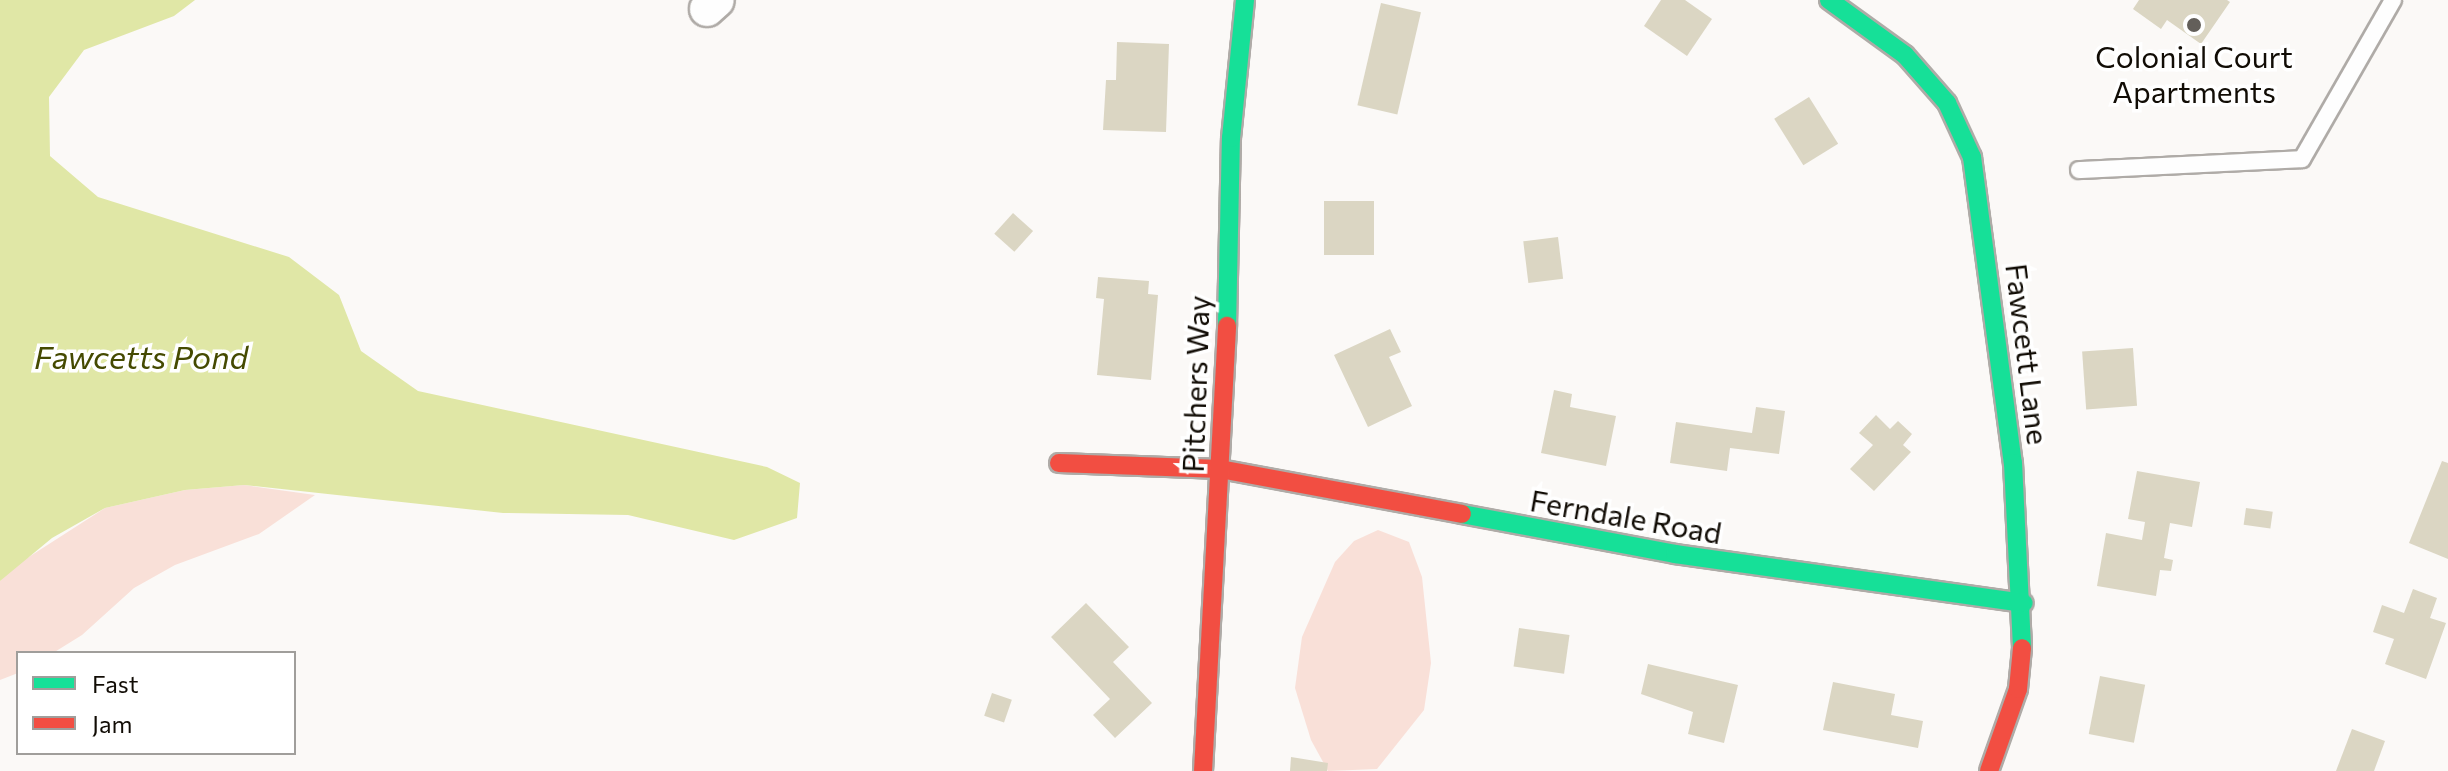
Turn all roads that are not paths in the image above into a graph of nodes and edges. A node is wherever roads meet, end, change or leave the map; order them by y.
1 (1245, 0) edge
2 (1829, 0) edge
3 (2393, 0) edge
4 (2079, 170) dead end
5 (1059, 463) dead end
6 (1220, 469) junction
7 (2024, 603) junction
8 (1203, 771) edge
9 (1989, 771) edge

1 - 6 street, Pitchers Way
2 - 7 street, Fawcett Lane
3 - 4 lane
5 - 6 street, Ferndale Road
6 - 7 street, Ferndale Road
6 - 8 street, Pitchers Way
7 - 9 street, Fawcett Lane

